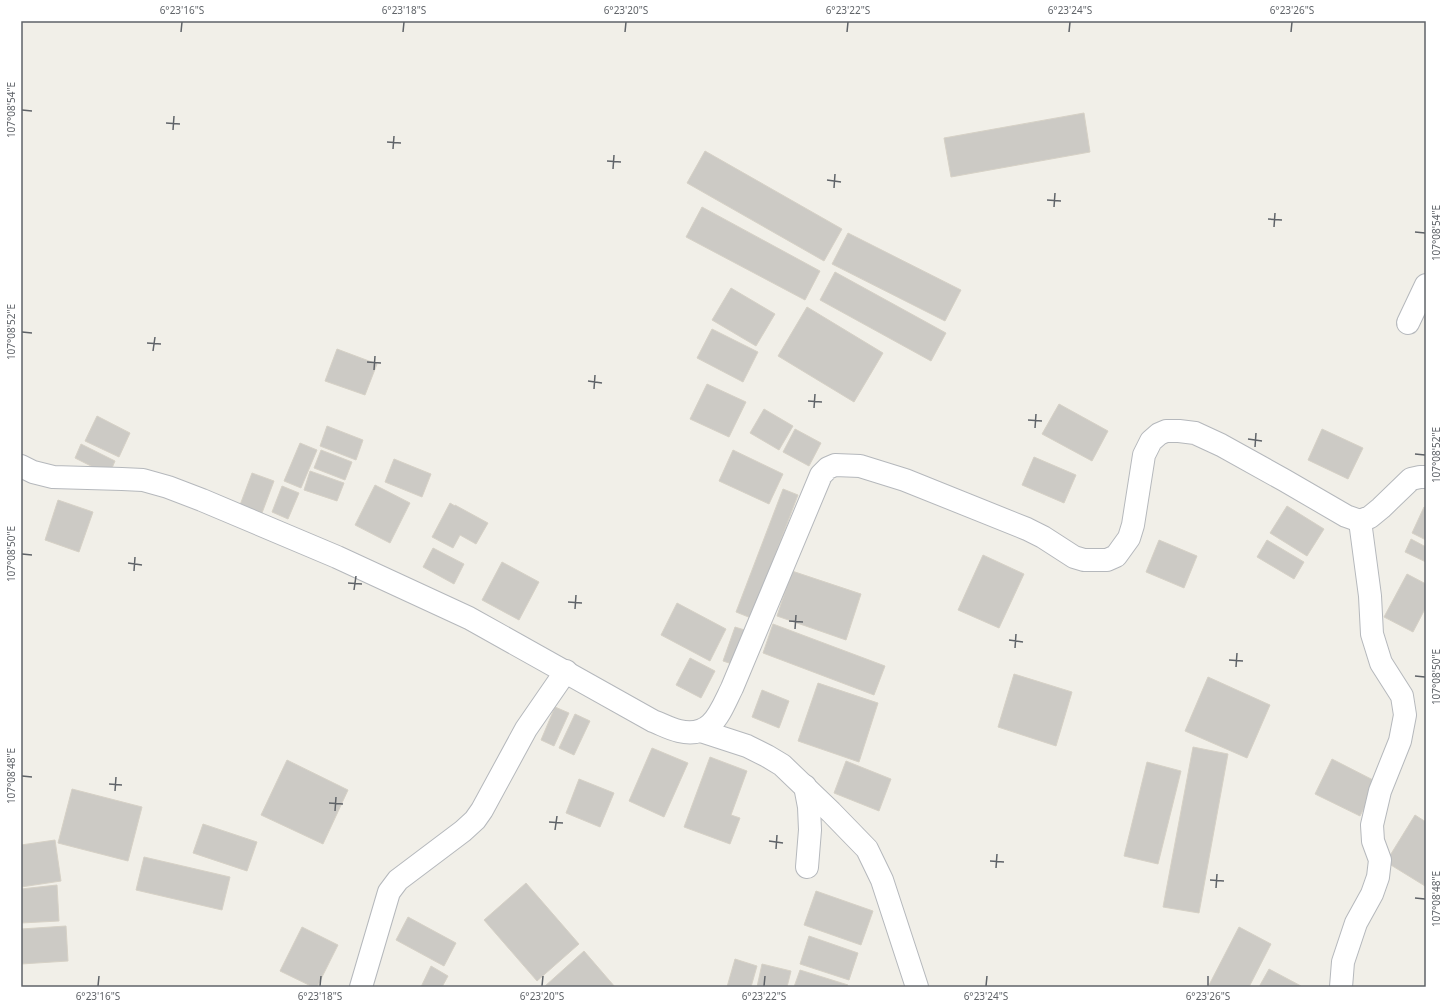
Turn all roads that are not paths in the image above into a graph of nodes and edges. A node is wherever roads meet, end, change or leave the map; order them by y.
1 (1426, 285) edge
2 (1408, 323) dead end
3 (21, 466) edge
4 (1426, 477) edge
5 (1360, 520) junction
6 (566, 671) junction
7 (701, 732) junction
8 (805, 786) junction
9 (807, 867) dead end
10 (361, 987) edge
11 (917, 987) edge
12 (1341, 987) edge

1 - 2 street
3 - 6 street
4 - 5 street
5 - 7 street
5 - 12 street
6 - 7 street
6 - 10 street
7 - 8 street
8 - 9 street
8 - 11 street

